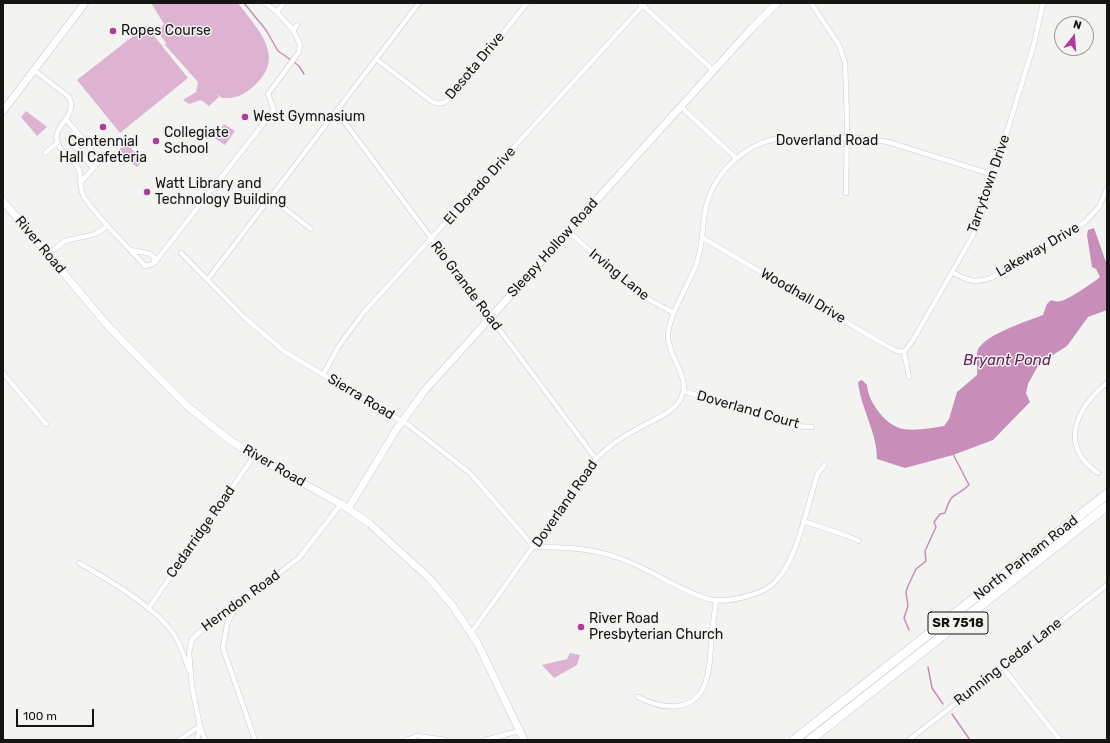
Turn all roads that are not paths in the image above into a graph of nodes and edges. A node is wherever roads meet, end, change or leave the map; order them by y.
1 (85, 3) edge
2 (265, 3) edge
3 (284, 3) edge
4 (419, 3) edge
5 (527, 3) edge
6 (777, 3) edge
7 (811, 3) edge
8 (1042, 3) edge
9 (642, 4) edge
10 (277, 12) junction
11 (289, 15) dead end
12 (285, 20) junction
13 (297, 25) dead end
14 (293, 30) junction
15 (376, 59) junction
16 (34, 70) junction
17 (714, 71) junction
18 (681, 107) junction
19 (3, 111) edge
20 (337, 112) junction
21 (66, 119) junction
22 (76, 130) junction
23 (846, 138) junction
24 (57, 142) junction
25 (45, 153) dead end
26 (736, 158) junction
27 (93, 168) junction
28 (994, 175) junction
29 (80, 183) junction
30 (1107, 188) edge
31 (846, 193) dead end
32 (271, 198) junction
33 (3, 200) edge
34 (108, 225) junction
35 (311, 229) dead end
36 (568, 231) junction
37 (703, 238) junction
38 (431, 239) junction
39 (131, 250) junction
40 (181, 253) dead end
41 (48, 255) junction
42 (153, 264) junction
43 (952, 272) junction
44 (208, 279) junction
45 (674, 313) junction
46 (490, 318) junction
47 (904, 352) junction
48 (3, 373) edge
49 (323, 375) junction
50 (909, 377) dead end
51 (1107, 384) edge
52 (684, 391) junction
53 (402, 421) junction
54 (46, 424) dead end
55 (812, 427) dead end
56 (254, 456) junction
57 (596, 459) junction
58 (825, 465) dead end
59 (1098, 473) dead end
60 (1107, 494) edge
61 (341, 504) junction
62 (1107, 506) edge
63 (348, 509) junction
64 (803, 522) junction
65 (859, 542) dead end
66 (534, 547) junction
67 (79, 563) dead end
68 (1107, 585) edge
69 (240, 599) junction
70 (716, 601) junction
71 (148, 609) junction
72 (472, 634) junction
73 (1002, 667) junction
74 (191, 675) junction
75 (638, 697) dead end
76 (200, 726) junction
77 (519, 731) junction
78 (179, 740) edge
79 (197, 740) edge
80 (205, 740) edge
81 (255, 740) edge
82 (406, 740) edge
83 (446, 740) edge
84 (485, 740) edge
85 (524, 740) edge
86 (794, 740) edge
87 (810, 740) edge
88 (909, 740) edge
89 (1060, 740) edge

1 - 16 street
2 - 10 street
3 - 10 street
4 - 15 street
5 - 15 street, Desota Drive
6 - 17 street, Sleepy Hollow Road
7 - 23 street
8 - 28 street, Tarrytown Drive
9 - 17 street
9 - 38 street, El Dorado Drive
10 - 12 street
11 - 12 street
12 - 14 street
13 - 14 street
14 - 42 street
15 - 20 street
16 - 19 street
16 - 21 street
17 - 18 street, Sleepy Hollow Road
18 - 26 street
18 - 36 street, Sleepy Hollow Road
20 - 32 street
20 - 38 street, Rio Grande Road
21 - 22 street
21 - 24 street
22 - 27 street
22 - 27 street
23 - 26 street, Doverland Road
23 - 28 street, Doverland Road
23 - 31 street
24 - 25 street
24 - 29 street
26 - 37 street, Doverland Road
27 - 29 street
28 - 43 street, Tarrytown Drive
29 - 34 street
30 - 43 street, Lakeway Drive
32 - 35 street
32 - 44 street
33 - 41 street, River Road
34 - 39 street
34 - 41 street
36 - 45 street, Irving Lane
36 - 46 street, Sleepy Hollow Road
37 - 45 street, Doverland Road
37 - 47 street, Woodhall Drive
38 - 46 street, Rio Grande Road
38 - 49 street, El Dorado Drive
39 - 42 street
39 - 42 street
40 - 44 street, Sierra Road
41 - 56 street, River Road
43 - 47 street, Tarrytown Drive
44 - 49 street, Sierra Road
45 - 52 street, Doverland Road
46 - 53 street, Sleepy Hollow Road
46 - 57 street, Rio Grande Road
47 - 50 street
48 - 54 street
49 - 53 street, Sierra Road
51 - 59 street
52 - 55 street, Doverland Court
52 - 57 street, Doverland Road
53 - 63 street, Sleepy Hollow Road
53 - 66 street, Sierra Road
56 - 61 street, River Road
56 - 71 street, Cedarridge Road
57 - 66 street, Doverland Road
58 - 64 street
60 - 86 highway, North Parham Road / SR 7518
61 - 63 street, River Road
61 - 69 street, Herndon Road
62 - 87 highway, North Parham Road / SR 7518
63 - 72 street, River Road
64 - 65 street
64 - 70 street
66 - 70 street
66 - 72 street, Doverland Road
67 - 71 street
68 - 73 street, Running Cedar Lane
69 - 74 street, Herndon Road
69 - 81 street
70 - 75 street
71 - 74 street
72 - 77 street, River Road
73 - 88 street, Running Cedar Lane
73 - 89 street
74 - 76 street, Herndon Road
76 - 78 street
76 - 79 street, Herndon Road
76 - 80 street
77 - 84 street
77 - 85 street, River Road
82 - 83 street

